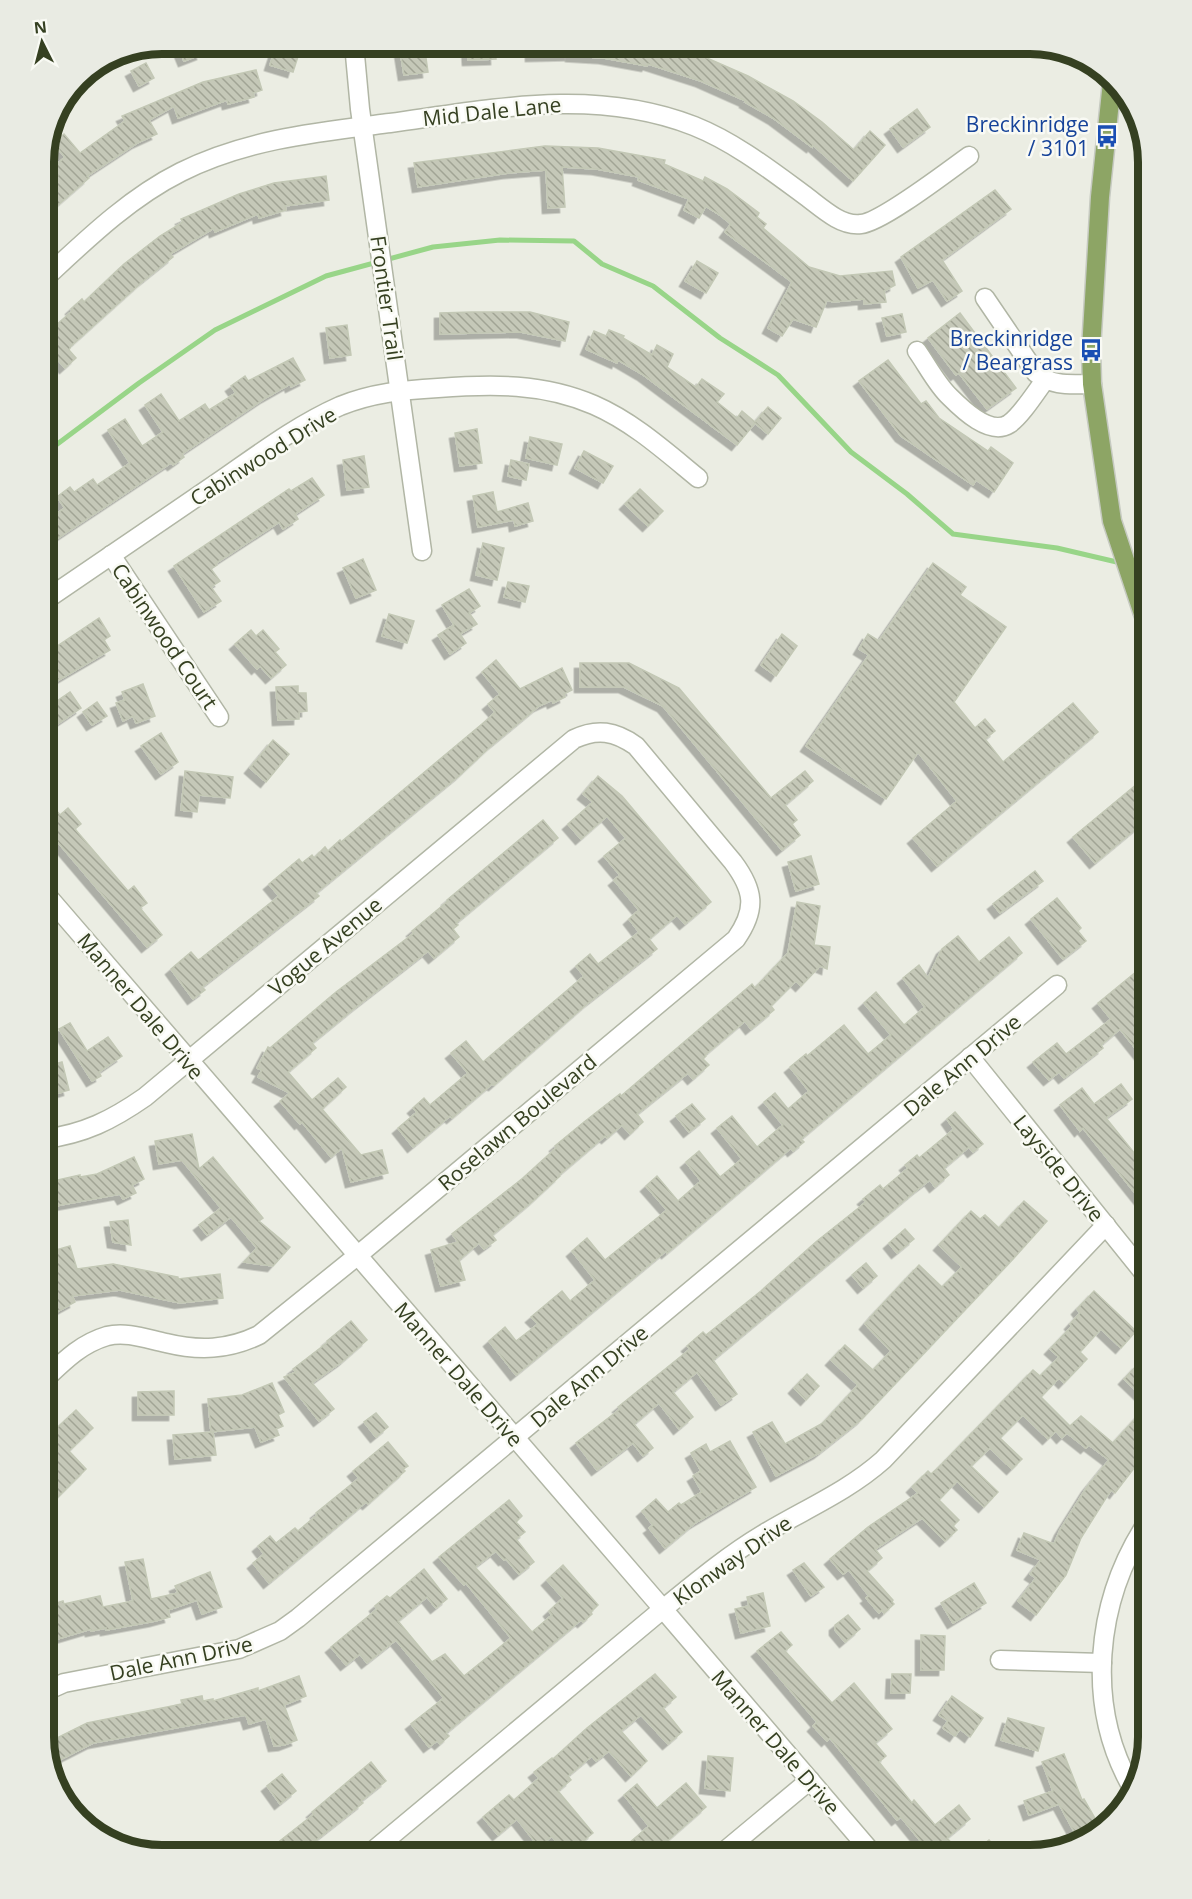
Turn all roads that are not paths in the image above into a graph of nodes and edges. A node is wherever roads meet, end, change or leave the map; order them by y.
1 (355, 54) edge
2 (1111, 91) edge
3 (363, 125) junction
4 (969, 156) dead end
5 (54, 270) edge
6 (985, 298) dead end
7 (917, 351) dead end
8 (1045, 380) junction
9 (1092, 384) junction
10 (399, 391) junction
11 (698, 478) dead end
12 (422, 552) dead end
13 (111, 555) junction
14 (54, 594) edge
15 (1138, 597) edge
16 (219, 717) dead end
17 (594, 731) joint
18 (54, 904) edge
19 (1057, 985) dead end
20 (970, 1057) junction
21 (188, 1060) junction
22 (54, 1137) edge
23 (1106, 1226) junction
24 (357, 1256) junction
25 (1138, 1265) edge
26 (54, 1371) edge
27 (515, 1438) junction
28 (1138, 1539) edge
29 (663, 1609) junction
30 (1000, 1660) dead end
31 (1102, 1663) junction
32 (54, 1688) edge
33 (810, 1780) junction
34 (1128, 1781) edge
35 (380, 1845) edge
36 (732, 1845) edge
37 (865, 1845) edge

1 - 3 street, Frontier Trail
2 - 9 main road
3 - 4 street, Mid Dale Lane
3 - 5 street, Mid Dale Lane
3 - 10 street, Frontier Trail
6 - 8 street
7 - 8 street
8 - 9 street
9 - 15 main road
10 - 11 street, Cabinwood Drive
10 - 12 street, Frontier Trail
10 - 13 street, Cabinwood Drive
13 - 14 street, Cabinwood Drive
13 - 16 street, Cabinwood Court
17 - 21 street, Vogue Avenue
17 - 24 street, Roselawn Boulevard
18 - 21 street, Manner Dale Drive
19 - 20 street, Dale Ann Drive
20 - 23 street, Layside Drive
20 - 27 street, Dale Ann Drive
21 - 22 street, Vogue Avenue
21 - 24 street, Manner Dale Drive
23 - 25 street, Layside Drive
23 - 29 street, Klonway Drive
24 - 26 street, Roselawn Boulevard
24 - 27 street, Manner Dale Drive
27 - 29 street, Manner Dale Drive
27 - 32 street, Dale Ann Drive
28 - 31 street
29 - 33 street, Manner Dale Drive
29 - 35 street, Klonway Drive
30 - 31 street
31 - 34 street
33 - 36 street
33 - 37 street, Manner Dale Drive

